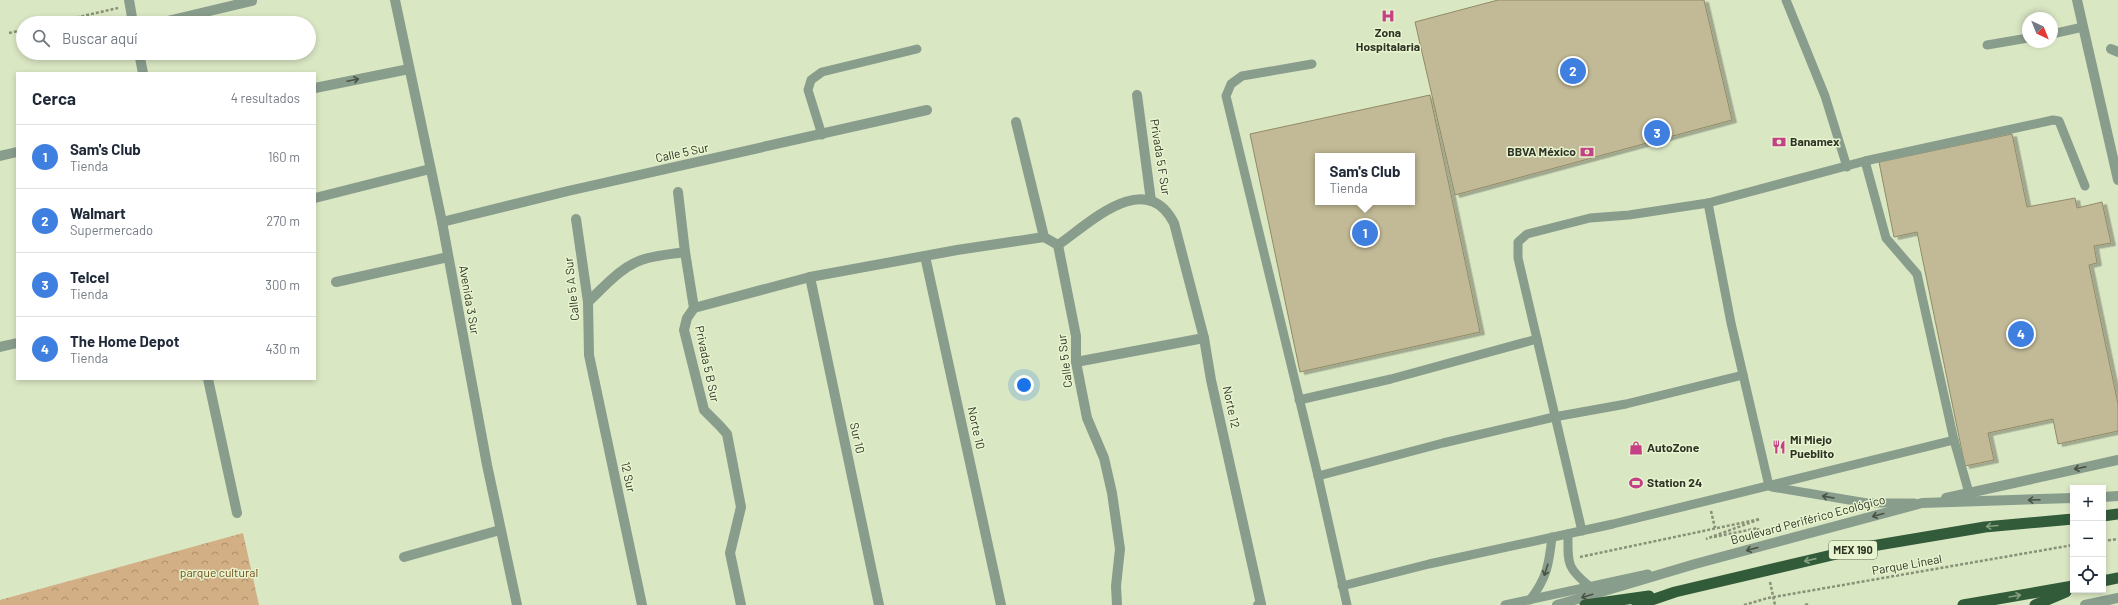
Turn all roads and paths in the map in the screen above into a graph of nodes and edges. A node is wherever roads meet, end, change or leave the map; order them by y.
1 (395, 0) edge
2 (1786, 0) edge
3 (2077, 0) edge
4 (252, 1) edge
5 (129, 3) edge
6 (79, 16) edge
7 (132, 16) edge
8 (189, 16) edge
9 (2083, 27) junction
10 (16, 32) edge
11 (9, 33) dead end
12 (2058, 33) edge
13 (2022, 39) edge
14 (1988, 45) dead end
15 (917, 49) dead end
16 (140, 60) edge
17 (1312, 64) dead end
18 (409, 69) junction
19 (143, 72) edge
20 (316, 88) edge
21 (1137, 95) dead end
22 (927, 110) dead end
23 (1016, 122) dead end
24 (822, 135) junction
25 (16, 152) edge
26 (0, 156) edge
27 (1865, 161) junction
28 (1847, 167) junction
29 (430, 169) junction
30 (2118, 180) edge
31 (2085, 186) dead end
32 (678, 192) dead end
33 (316, 198) edge
34 (1152, 201) junction
35 (1708, 203) junction
36 (1170, 215) joint
37 (576, 219) dead end
38 (442, 222) junction
39 (1044, 237) junction
40 (1058, 245) junction
41 (684, 252) junction
42 (925, 256) junction
43 (448, 257) junction
44 (810, 277) junction
45 (336, 282) dead end
46 (588, 302) junction
47 (694, 308) junction
48 (1204, 338) junction
49 (1537, 339) junction
50 (16, 343) edge
51 (0, 347) edge
52 (589, 355) joint
53 (1076, 362) junction
54 (1743, 375) junction
55 (208, 380) edge
56 (1299, 400) junction
57 (1554, 417) junction
58 (1954, 440) junction
59 (2118, 460) edge
60 (1318, 476) junction
61 (1769, 486) junction
62 (1970, 493) junction
63 (2118, 496) edge
64 (2070, 498) edge
65 (2106, 498) edge
66 (1708, 500) junction
67 (1922, 503) junction
68 (237, 513) dead end
69 (2118, 514) edge
70 (2106, 516) edge
71 (2070, 519) edge
72 (1715, 528) junction
73 (1758, 528) dead end
74 (500, 530) junction
75 (1582, 531) junction
76 (1568, 534) junction
77 (1552, 537) junction
78 (2118, 540) edge
79 (2106, 541) edge
80 (2070, 547) edge
81 (404, 557) dead end
82 (1568, 560) junction
83 (1694, 564) junction
84 (2118, 578) edge
85 (2106, 581) edge
86 (2106, 583) edge
87 (2118, 585) edge
88 (1342, 586) junction
89 (1589, 586) junction
90 (2070, 588) edge
91 (2070, 589) edge
92 (1675, 592) junction
93 (2118, 598) edge
94 (1530, 600) junction
95 (517, 605) edge
96 (642, 605) edge
97 (741, 605) edge
98 (879, 605) edge
99 (1001, 605) edge
100 (1118, 605) edge
101 (1258, 605) edge
102 (1347, 605) edge
103 (1505, 605) edge
104 (1557, 605) edge
105 (1585, 605) edge
106 (1637, 605) edge
107 (1744, 605) edge
108 (1963, 605) edge
109 (2035, 605) edge
110 (2086, 605) edge

1 - 18 street, Avenida 3 Sur
2 - 28 lane
3 - 9 street
4 - 8 street
5 - 6 path
5 - 7 street
9 - 12 lane
9 - 30 street
10 - 11 path
13 - 14 lane
15 - 24 lane
16 - 19 street
17 - 56 lane
20 -> 18 street
18 - 29 street, Avenida 3 Sur
21 - 34 street, Privada 5 F Sur
22 - 24 street, Calle 5 Sur
23 - 39 street
24 - 38 street, Calle 5 Sur
25 - 26 street
27 - 28 lane
27 - 31 lane
27 - 58 lane
28 - 35 lane
29 - 33 street
29 - 38 street, Avenida 3 Sur
32 - 41 street
34 - 36 street, Privada 5 F Sur
34 - 40 street
35 - 49 lane
35 - 54 lane
36 - 48 street, Norte 12
37 - 46 street, Calle 5 A Sur
38 - 43 street, Avenida 3 Sur
39 - 40 street
39 - 42 street
40 - 53 street, Calle 5 Sur
41 - 46 street
41 - 47 street
42 - 44 street
42 - 99 street, Norte 10
43 - 45 street
43 - 74 street, Avenida 3 Sur
44 - 47 street
44 - 98 street, Sur 10
46 - 52 street, Calle 5 A Sur
47 - 97 street, Privada 5 B Sur
48 - 53 street
48 - 101 street, Norte 12
49 - 56 lane
49 - 57 lane
50 - 51 street
52 - 96 street, 12 Sur
53 - 100 street, Calle 5 Sur
54 - 57 lane
54 - 61 lane
55 - 68 street
56 - 60 lane
57 - 60 lane
57 - 75 lane
58 - 61 lane
58 - 62 lane
59 -> 62 street
60 - 88 lane
61 - 66 lane
67 -> 61 lane
62 - 67 street
63 - 65 street
64 -> 67 street, Boulevard Periférico Ecológico
66 - 72 path
66 - 75 lane
67 -> 83 street, Boulevard Periférico Ecológico
69 - 70 highway
71 -> 92 highway, MEX 190
72 - 73 path
72 - 82 path
74 - 81 street
74 - 95 street, Avenida 3 Sur
75 - 76 lane
76 - 77 lane
76 - 82 lane
77 - 88 lane
77 -> 94 lane
78 - 79 path
80 - 107 path, Parque Lineal
82 - 89 lane
83 - 89 lane
83 -> 104 street, Boulevard Periférico Ecológico
84 - 85 highway
86 - 87 highway
88 - 102 lane
89 - 94 lane
108 -> 90 highway
91 - 109 highway
92 - 105 highway
92 - 106 highway, MEX 190
93 - 110 street
94 - 103 lane

